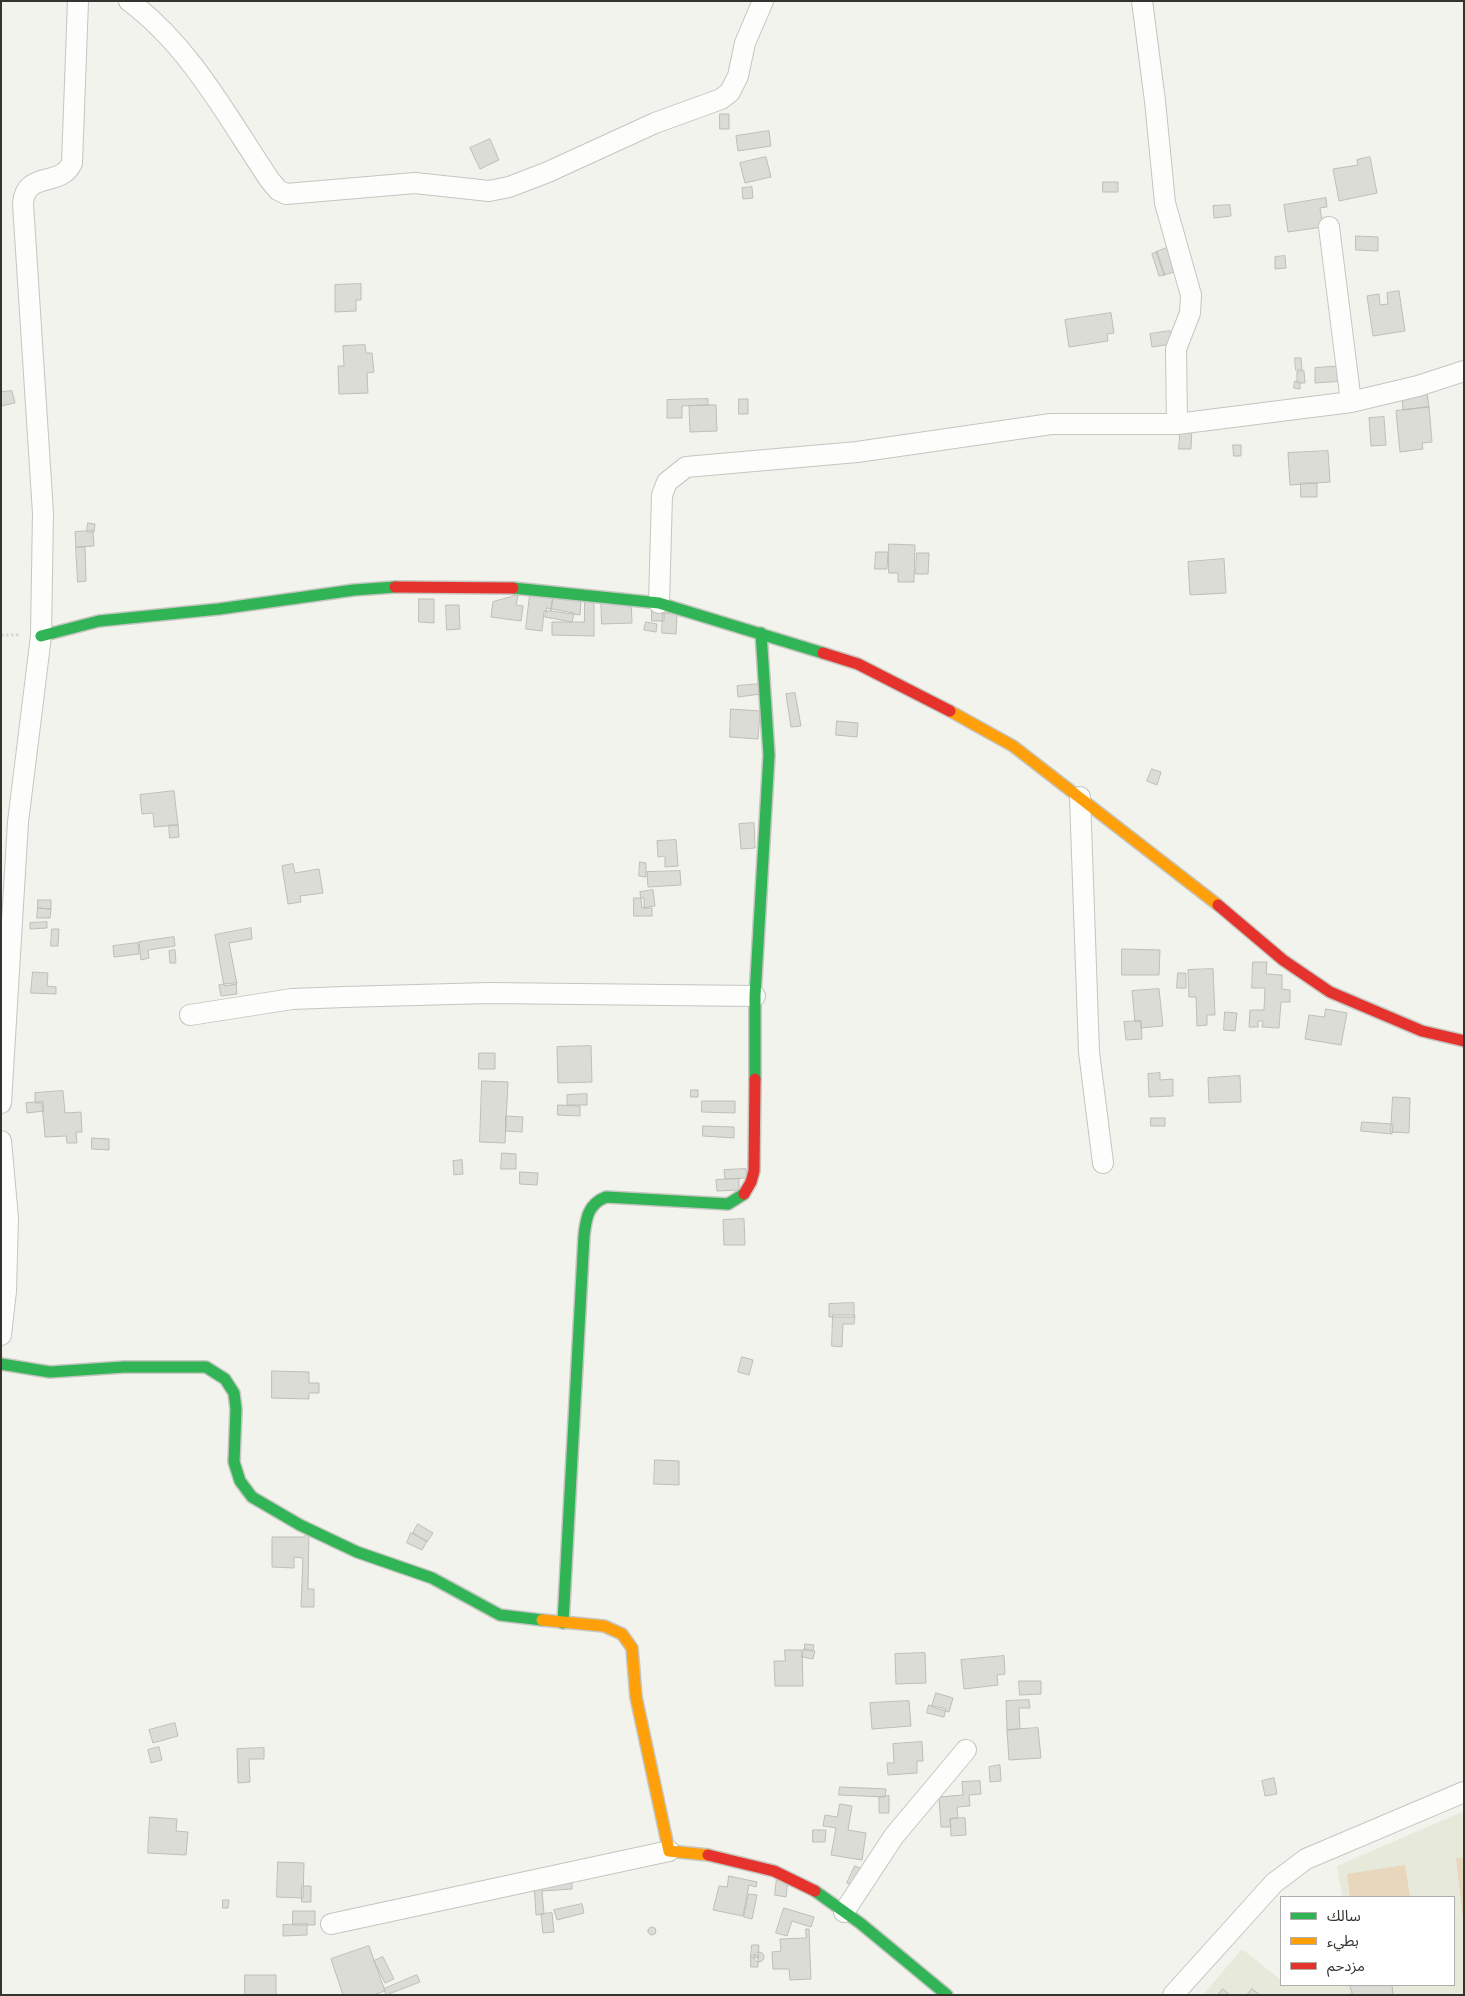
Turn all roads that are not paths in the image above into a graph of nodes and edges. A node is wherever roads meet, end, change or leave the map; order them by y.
1 (78, 1) edge
2 (129, 1) edge
3 (763, 1) edge
4 (1142, 1) edge
5 (1329, 227) dead end
6 (1464, 371) edge
7 (1351, 402) junction
8 (1177, 424) junction
9 (658, 603) junction
10 (761, 633) junction
11 (41, 636) junction
12 (1080, 797) junction
13 (755, 996) junction
14 (190, 1015) dead end
15 (1464, 1041) edge
16 (1, 1102) edge
17 (1, 1141) edge
18 (1103, 1163) dead end
19 (1, 1334) edge
20 (1, 1364) edge
21 (563, 1623) junction
22 (966, 1750) dead end
23 (1464, 1792) edge
24 (669, 1851) junction
25 (844, 1912) junction
26 (331, 1924) dead end
27 (947, 1995) edge
28 (1173, 1995) edge

1 - 11 street
2 - 3 street
4 - 8 street
5 - 7 street
6 - 7 street
7 - 8 street
8 - 9 street
9 - 10 street
9 - 11 street
10 - 12 street
10 - 13 street
11 - 16 street
12 - 15 street
12 - 18 street
13 - 14 street
13 - 21 street
17 - 19 street
20 - 21 street
21 - 24 street
22 - 25 street
23 - 28 street
24 - 25 street
24 - 26 street
25 - 27 street

